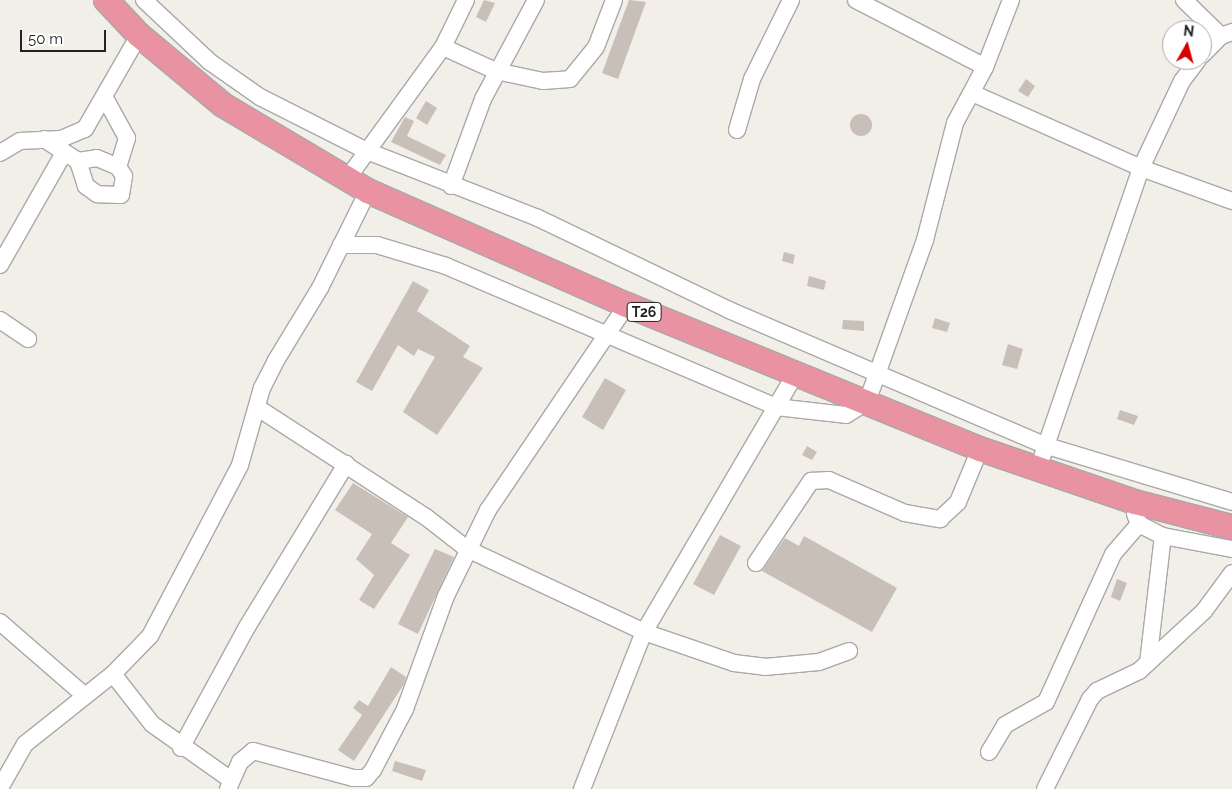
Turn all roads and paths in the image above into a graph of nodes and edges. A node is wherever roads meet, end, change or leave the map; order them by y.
1 (106, 0) edge
2 (466, 0) edge
3 (536, 0) edge
4 (614, 0) edge
5 (791, 0) edge
6 (856, 0) edge
7 (1010, 0) edge
8 (1184, 0) edge
9 (149, 3) edge
10 (1226, 34) edge
11 (139, 35) junction
12 (1212, 46) edge
13 (443, 47) junction
14 (985, 68) junction
15 (496, 70) junction
16 (1190, 70) edge
17 (972, 93) junction
18 (105, 98) junction
19 (738, 130) dead end
20 (42, 139) junction
21 (367, 151) junction
22 (0, 153) edge
23 (71, 157) junction
24 (118, 167) junction
25 (1141, 168) junction
26 (347, 179) junction
27 (451, 186) junction
28 (368, 191) junction
29 (1232, 201) edge
30 (341, 245) junction
31 (0, 265) edge
32 (627, 305) junction
33 (0, 320) edge
34 (607, 336) junction
35 (28, 338) dead end
36 (879, 371) junction
37 (796, 373) junction
38 (867, 402) junction
39 (776, 406) junction
40 (258, 408) junction
41 (1046, 446) junction
42 (980, 449) junction
43 (346, 464) junction
44 (1038, 469) junction
45 (1232, 502) edge
46 (1137, 513) junction
47 (1232, 527) edge
48 (1163, 536) junction
49 (1232, 549) edge
50 (467, 550) junction
51 (756, 563) dead end
52 (1232, 573) edge
53 (0, 622) edge
54 (644, 632) junction
55 (849, 651) dead end
56 (1148, 663) junction
57 (113, 674) junction
58 (84, 695) junction
59 (181, 748) junction
60 (989, 752) dead end
61 (364, 783) edge
62 (229, 785) edge
63 (0, 788) edge
64 (582, 789) edge
65 (1045, 789) edge

1 - 11 highway, T26
2 - 13 street
3 - 15 street
4 - 15 street
5 - 19 street
6 - 14 street
7 - 14 street
8 - 10 street
9 - 21 street
10 - 12 street
11 - 18 street
11 - 26 highway, T26
13 - 15 street
13 - 21 street
14 - 17 street
15 - 27 street
16 - 25 street
17 - 25 street
17 - 36 street
18 - 20 street
18 - 24 street
20 - 22 street
20 - 23 street
21 - 26 street
21 - 27 street
23 - 24 street
23 - 24 street
23 - 31 street
25 - 29 street
25 - 41 street
26 - 28 highway, T26
27 - 36 street
28 - 30 street
28 - 32 highway, T26
30 - 34 street
30 - 40 street
32 - 34 street
32 - 37 highway, T26
33 - 35 street
34 - 39 street
34 - 50 street
36 - 38 street
36 - 41 street
37 - 38 highway, T26
37 - 39 street
38 - 39 street
38 - 42 highway, T26
39 - 54 street
40 - 43 street
40 - 57 street
41 - 44 street
41 - 45 street
42 - 44 highway, T26
42 - 51 street
43 - 50 street
43 - 59 street
44 - 46 highway, T26
46 - 47 highway, T26
46 - 48 street
46 - 60 street
48 - 49 street
48 - 56 street
50 - 54 street
50 - 61 street
52 - 56 street
53 - 58 street
54 - 55 street
54 - 64 street
56 - 65 street
57 - 58 street
57 - 59 street
58 - 63 street
59 - 62 street
61 - 62 street

